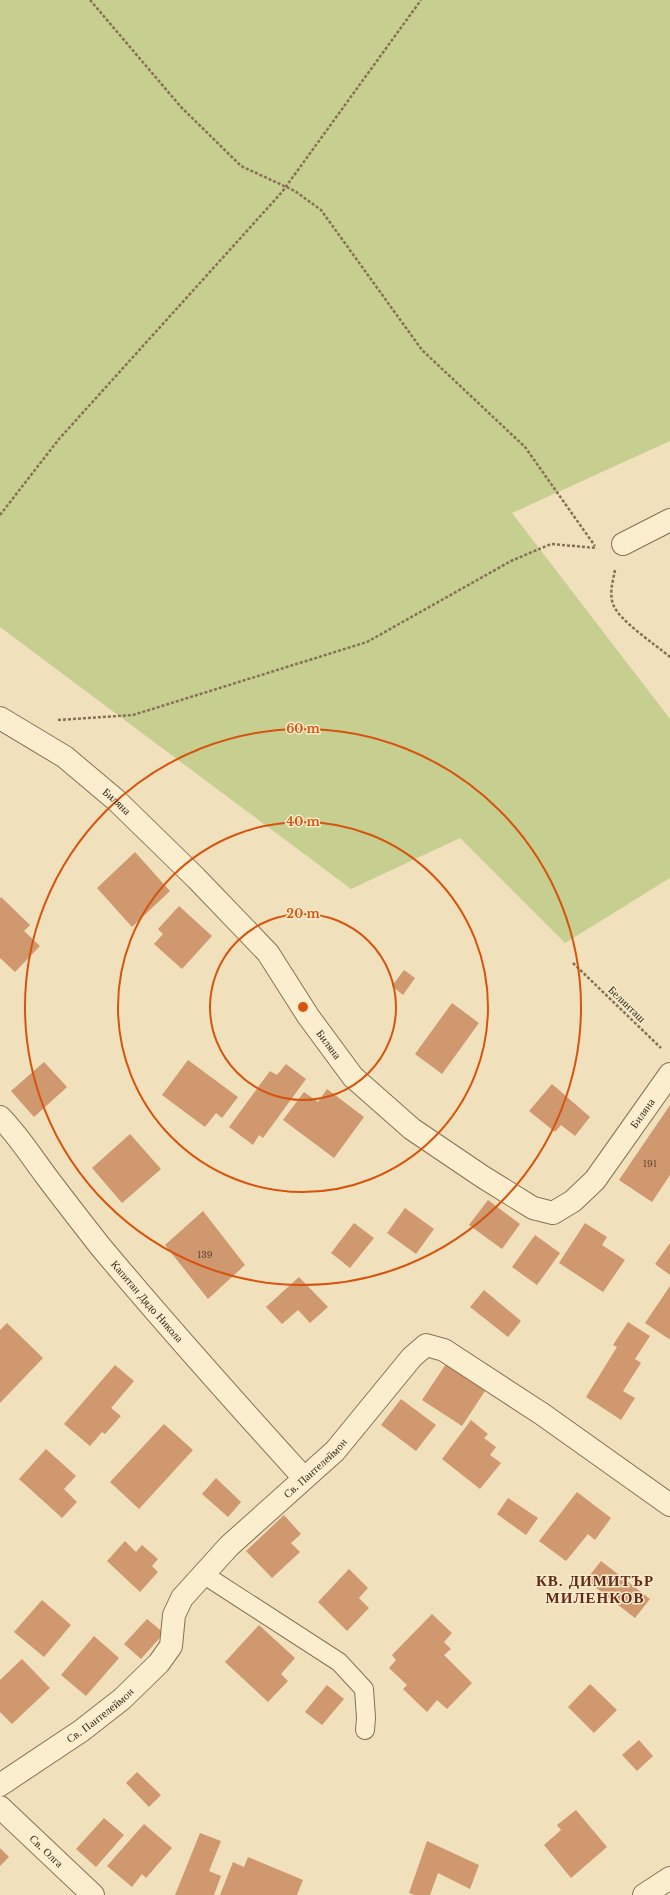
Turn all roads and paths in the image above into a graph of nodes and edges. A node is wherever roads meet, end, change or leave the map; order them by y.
1 (90, 0) edge
2 (422, 0) edge
3 (285, 187) junction
4 (0, 514) edge
5 (670, 520) edge
6 (623, 544) junction
7 (596, 548) junction
8 (670, 657) edge
9 (0, 718) edge
10 (56, 720) dead end
11 (573, 964) dead end
12 (664, 1051) dead end
13 (670, 1074) edge
14 (0, 1117) edge
15 (304, 1478) junction
16 (670, 1505) edge
17 (203, 1574) junction
18 (365, 1730) dead end
19 (0, 1785) edge
20 (0, 1807) edge
21 (670, 1878) edge
22 (93, 1895) edge
23 (644, 1895) edge

1 - 3 path
2 - 3 path
3 - 4 path
3 - 7 path
5 - 6 street
6 - 7 path
6 - 8 path
7 - 10 path
9 - 13 street, Биляна
11 - 12 path, Белинташ
14 - 15 street, Капитан Дядо Никола
15 - 16 street, Св. Пантелеймон
15 - 17 street, Св. Пантелеймон
17 - 18 lane
17 - 19 street, Св. Пантелеймон
20 - 22 street, Св. Олга
21 - 23 street

